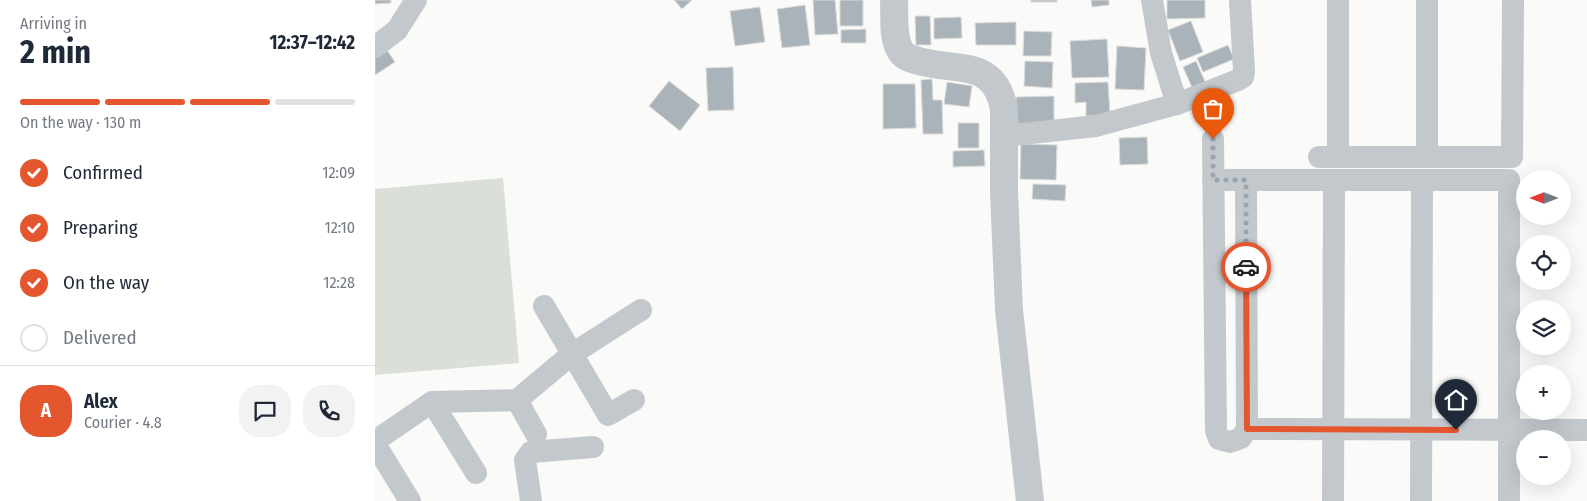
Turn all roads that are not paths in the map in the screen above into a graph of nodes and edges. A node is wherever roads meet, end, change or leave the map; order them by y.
1 (416, 0) edge
2 (894, 0) edge
3 (1152, 0) edge
4 (1240, 0) edge
5 (1338, 0) edge
6 (1427, 0) edge
7 (1513, 0) edge
8 (375, 47) edge
9 (1177, 104) junction
10 (1004, 136) junction
11 (1213, 139) dead end
12 (1427, 157) junction
13 (1213, 180) junction
14 (1246, 180) junction
15 (1334, 180) junction
16 (1422, 180) junction
17 (544, 306) dead end
18 (641, 310) dead end
19 (572, 354) junction
20 (517, 400) junction
21 (634, 400) dead end
22 (432, 402) junction
23 (1247, 429) junction
24 (1333, 429) junction
25 (1421, 430) junction
26 (1509, 430) junction
27 (1587, 430) edge
28 (536, 434) dead end
29 (375, 442) edge
30 (593, 447) dead end
31 (476, 473) dead end
32 (410, 501) edge
33 (531, 501) edge
34 (1031, 501) edge
35 (1333, 501) edge
36 (1421, 501) edge
37 (1509, 501) edge

1 - 8 street
2 - 10 street
3 - 9 street
4 - 9 street
5 - 12 street
6 - 12 street
7 - 12 street
9 - 10 street
10 - 34 street
11 - 13 street
13 - 14 street
13 - 23 street
14 - 15 street
14 - 23 street
15 - 16 street
15 - 24 street
16 - 25 street
16 - 26 street
17 - 19 street
18 - 19 street
19 - 20 street
19 - 21 street
20 - 22 street
20 - 28 street
22 - 29 street
22 - 31 street
23 - 24 street
24 - 25 street
24 - 35 street
25 - 26 street
25 - 36 street
26 - 27 street
26 - 37 street
29 - 32 street
30 - 33 street

